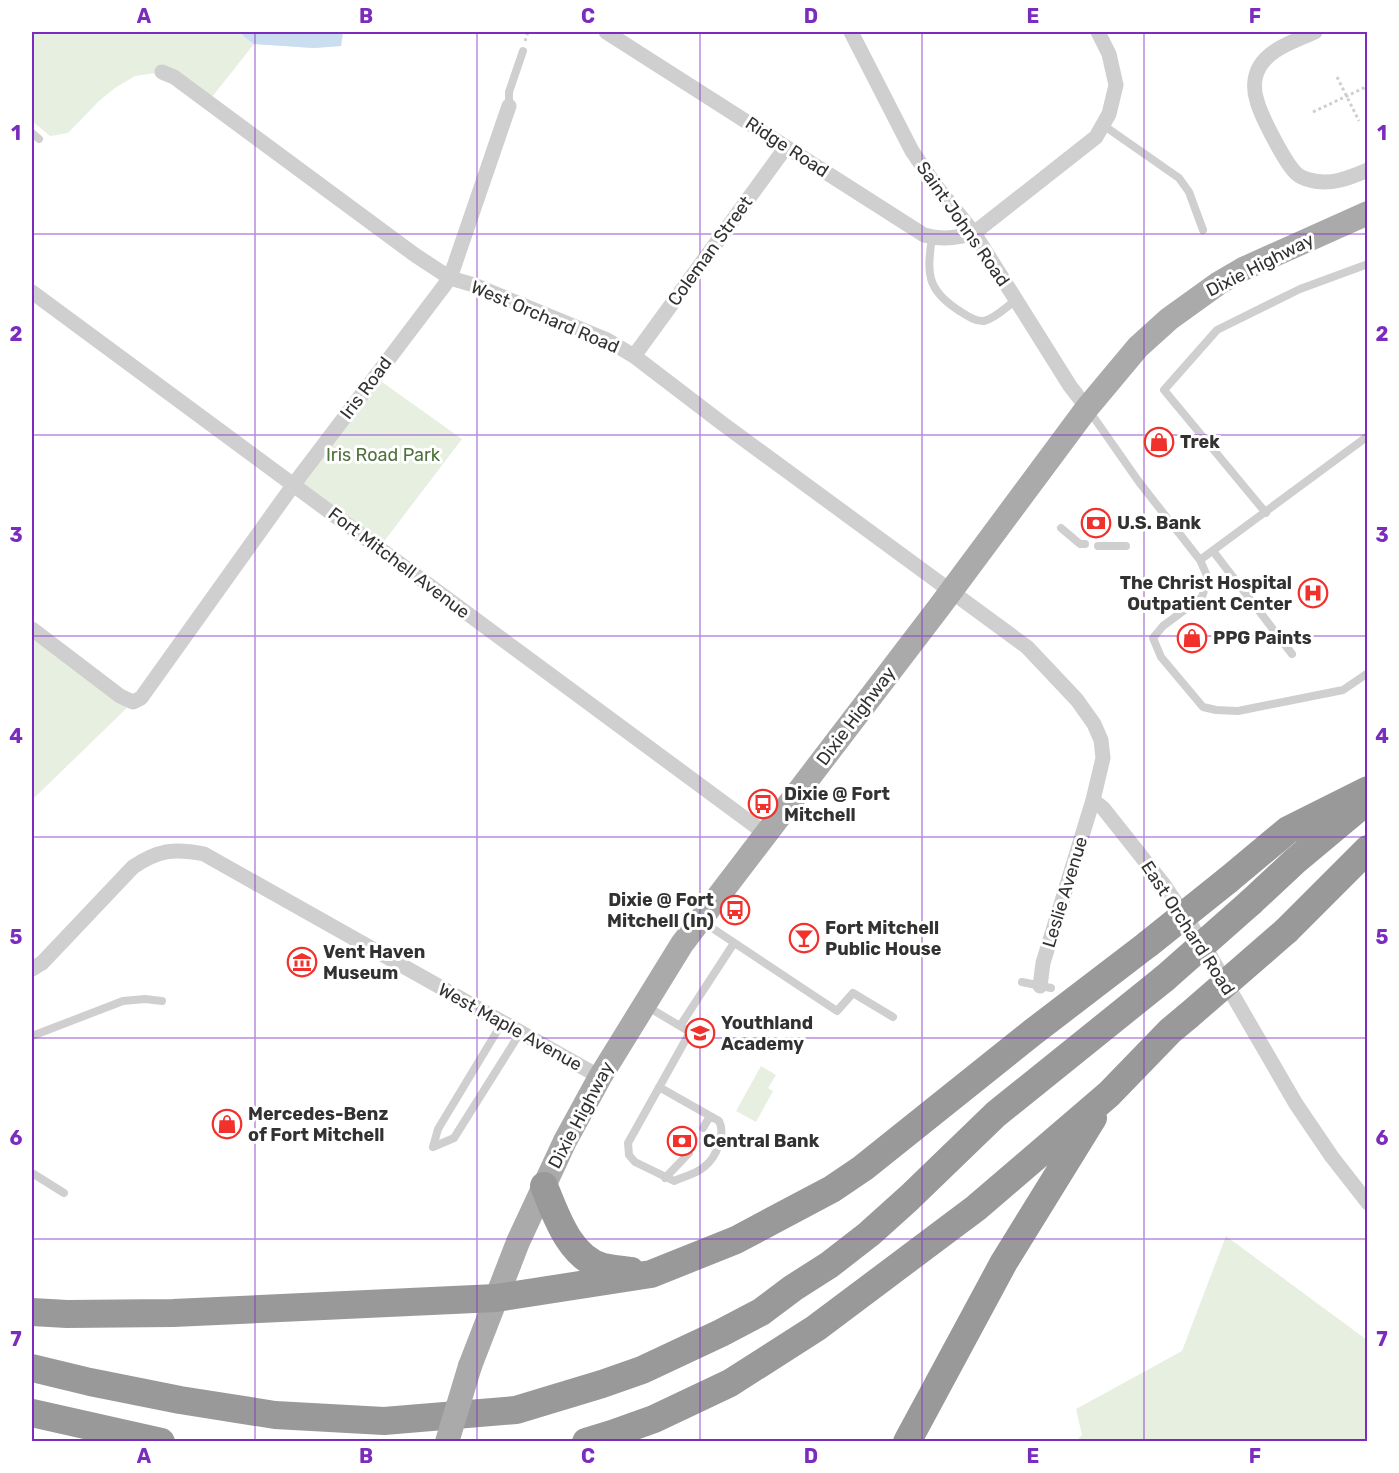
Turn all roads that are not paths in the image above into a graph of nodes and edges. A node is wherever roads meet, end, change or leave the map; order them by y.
1 (606, 32) edge
2 (851, 32) edge
3 (1098, 32) edge
4 (1315, 32) edge
5 (523, 51) dead end
6 (162, 72) dead end
7 (509, 106) joint
8 (1103, 125) junction
9 (32, 133) edge
10 (39, 139) dead end
11 (786, 147) junction
12 (1368, 170) edge
13 (1368, 213) edge
14 (1203, 230) dead end
15 (974, 233) junction
16 (932, 237) junction
17 (1368, 264) edge
18 (450, 278) junction
19 (32, 292) edge
20 (1016, 300) junction
21 (634, 356) junction
22 (1087, 408) junction
23 (1368, 436) edge
24 (294, 484) junction
25 (1266, 513) junction
26 (1061, 528) dead end
27 (1085, 544) dead end
28 (1098, 546) dead end
29 (1126, 546) dead end
30 (1214, 551) junction
31 (1200, 560) junction
32 (952, 590) junction
33 (32, 629) edge
34 (1292, 654) dead end
35 (1368, 673) edge
36 (1368, 790) edge
37 (1093, 800) junction
38 (1368, 800) edge
39 (766, 834) junction
40 (1368, 849) edge
41 (700, 920) junction
42 (734, 943) junction
43 (32, 969) edge
44 (1022, 982) dead end
45 (1046, 987) joint
46 (162, 1000) dead end
47 (644, 1005) junction
48 (893, 1017) dead end
49 (502, 1023) junction
50 (680, 1026) junction
51 (520, 1033) junction
52 (32, 1035) edge
53 (600, 1077) junction
54 (659, 1087) junction
55 (1109, 1094) junction
56 (710, 1116) junction
57 (704, 1128) dead end
58 (689, 1153) dead end
59 (32, 1173) edge
60 (665, 1178) junction
61 (544, 1186) junction
62 (64, 1193) dead end
63 (1368, 1203) edge
64 (651, 1274) junction
65 (496, 1298) junction
66 (32, 1312) edge
67 (32, 1368) edge
68 (32, 1413) edge
69 (161, 1442) edge
70 (447, 1442) edge
71 (586, 1442) edge
72 (908, 1442) edge

1 - 11 street, Ridge Road
2 - 15 street, Saint Johns Road
3 - 8 street
4 - 12 street
5 - 7 lane
6 - 18 street, West Orchard Road
7 - 18 street, Iris Road
8 - 14 lane
8 - 15 street
9 - 10 lane
11 - 16 street, Ridge Road
11 - 21 street, Coleman Street
13 - 22 main road, Dixie Highway
15 - 16 street, Ridge Road
15 - 20 street, Saint Johns Road
16 - 20 lane
17 - 25 lane
18 - 21 street, West Orchard Road
18 - 24 street, Iris Road
19 - 24 street, Fort Mitchell Avenue
20 - 22 street, Saint Johns Road
21 - 32 street, West Orchard Road
22 - 31 lane
22 - 32 main road, Dixie Highway
23 - 25 lane
24 - 33 street, Iris Road
24 - 39 street, Fort Mitchell Avenue
25 - 30 lane
26 - 27 lane
28 - 29 lane
30 - 31 lane
30 - 34 lane
31 - 35 lane
32 - 37 street
32 - 39 main road, Dixie Highway
36 - 64 highway, bridge
37 - 45 street, Leslie Avenue
37 - 63 street, East Orchard Road
38 - 67 highway, bridge
39 - 41 main road, Dixie Highway
40 - 55 highway, bridge
41 - 42 lane
41 - 47 main road, Dixie Highway
42 - 48 lane
42 - 50 lane
43 - 49 street, West Maple Avenue
44 - 45 lane
46 - 52 lane
47 - 50 lane
47 - 53 main road, Dixie Highway
49 - 51 street, West Maple Avenue
49 - 51 lane
50 - 54 lane
51 - 53 street, West Maple Avenue
53 - 61 main road, Dixie Highway
54 - 56 lane
54 - 60 lane
55 - 71 highway
55 - 72 highway
56 - 57 lane
56 - 60 lane
58 - 60 lane
59 - 62 lane
61 - 64 highway
61 - 65 main road, Dixie Highway
64 - 65 highway
65 - 66 highway
65 - 70 main road, Dixie Highway, bridge
68 - 69 highway

